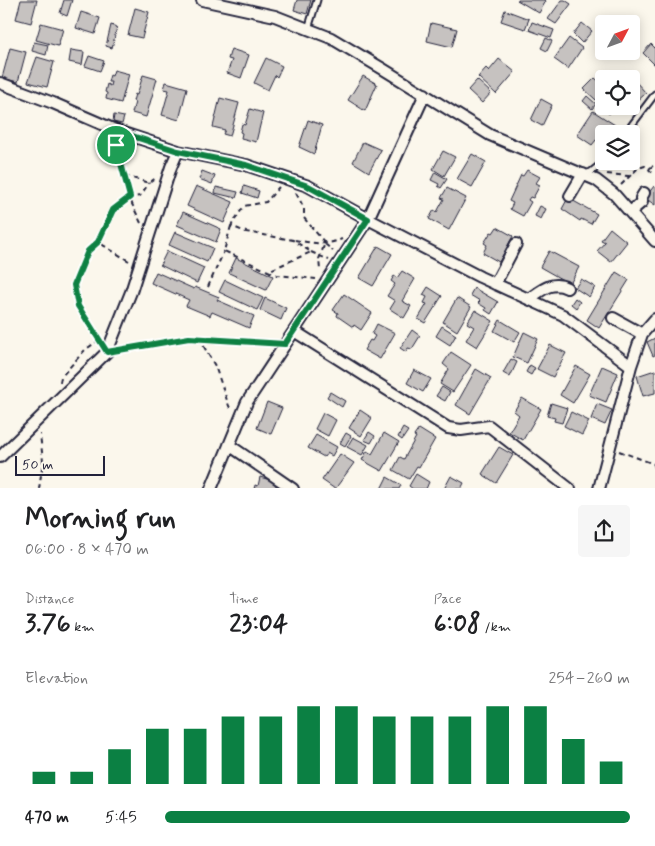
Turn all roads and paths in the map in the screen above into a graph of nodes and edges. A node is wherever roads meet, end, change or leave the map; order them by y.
1 (204, 0) edge
2 (317, 0) edge
3 (308, 29) junction
4 (0, 83) edge
5 (425, 94) junction
6 (655, 94) edge
7 (632, 125) edge
8 (120, 132) junction
9 (178, 151) junction
10 (655, 164) edge
11 (171, 168) junction
12 (595, 169) edge
13 (649, 169) junction
14 (583, 174) junction
15 (607, 174) dead end
16 (655, 175) edge
17 (125, 176) junction
18 (629, 176) junction
19 (285, 178) junction
20 (149, 183) junction
21 (612, 192) junction
22 (644, 193) dead end
23 (570, 196) dead end
24 (130, 197) junction
25 (630, 212) junction
26 (368, 219) junction
27 (231, 226) junction
28 (356, 236) junction
29 (148, 238) junction
30 (293, 240) junction
31 (655, 240) edge
32 (98, 242) junction
33 (325, 243) junction
34 (516, 244) dead end
35 (224, 251) junction
36 (311, 252) junction
37 (320, 256) junction
38 (338, 264) junction
39 (139, 268) junction
40 (268, 271) junction
41 (323, 281) junction
42 (495, 284) junction
43 (208, 287) dead end
44 (568, 288) dead end
45 (529, 299) junction
46 (613, 318) dead end
47 (655, 319) edge
48 (294, 331) junction
49 (642, 334) junction
50 (199, 338) junction
51 (99, 340) junction
52 (285, 344) junction
53 (107, 352) junction
54 (631, 366) junction
55 (56, 401) junction
56 (38, 419) junction
57 (240, 421) junction
58 (229, 445) junction
59 (610, 448) junction
60 (0, 457) edge
61 (655, 466) edge
62 (39, 488) edge
63 (211, 488) edge
64 (293, 488) edge
65 (570, 488) edge
66 (599, 488) edge

1 - 3 street
2 - 3 lane
3 - 5 street
4 - 8 street
5 - 14 street
5 - 26 street
6 - 7 lane
8 - 9 street
8 - 17 path
9 - 11 street
9 - 19 street
10 - 13 path
11 - 20 path
11 - 29 street
12 - 14 lane
13 - 16 path
13 - 18 path
14 - 21 street
14 - 23 street
15 - 18 path
17 - 20 path
17 - 24 path
18 - 21 path
19 - 26 street
19 - 27 path
19 - 33 path
20 - 24 path
21 - 25 street
22 - 25 street
24 - 29 path
24 - 32 path
25 - 31 street
26 - 28 street
26 - 42 street
27 - 30 path
27 - 35 path
28 - 33 path
28 - 38 street
29 - 39 street
30 - 33 path
30 - 36 path
32 - 39 path
32 - 51 path
33 - 37 path
34 - 42 street
35 - 40 path
35 - 43 path
36 - 37 path
36 - 40 path
37 - 38 path
37 - 41 path
38 - 41 street
39 - 53 street
40 - 41 path
41 - 48 street
42 - 45 street
44 - 45 street
45 - 54 street
46 - 49 street
47 - 49 street
48 - 52 street
48 - 65 street
49 - 54 street
50 - 52 path
50 - 53 path
50 - 57 path
51 - 53 path
51 - 55 path
52 - 57 street
53 - 55 street
54 - 59 street
55 - 56 street
56 - 60 street
56 - 62 path
57 - 58 street
58 - 63 street
58 - 64 street
59 - 61 path
59 - 66 street

